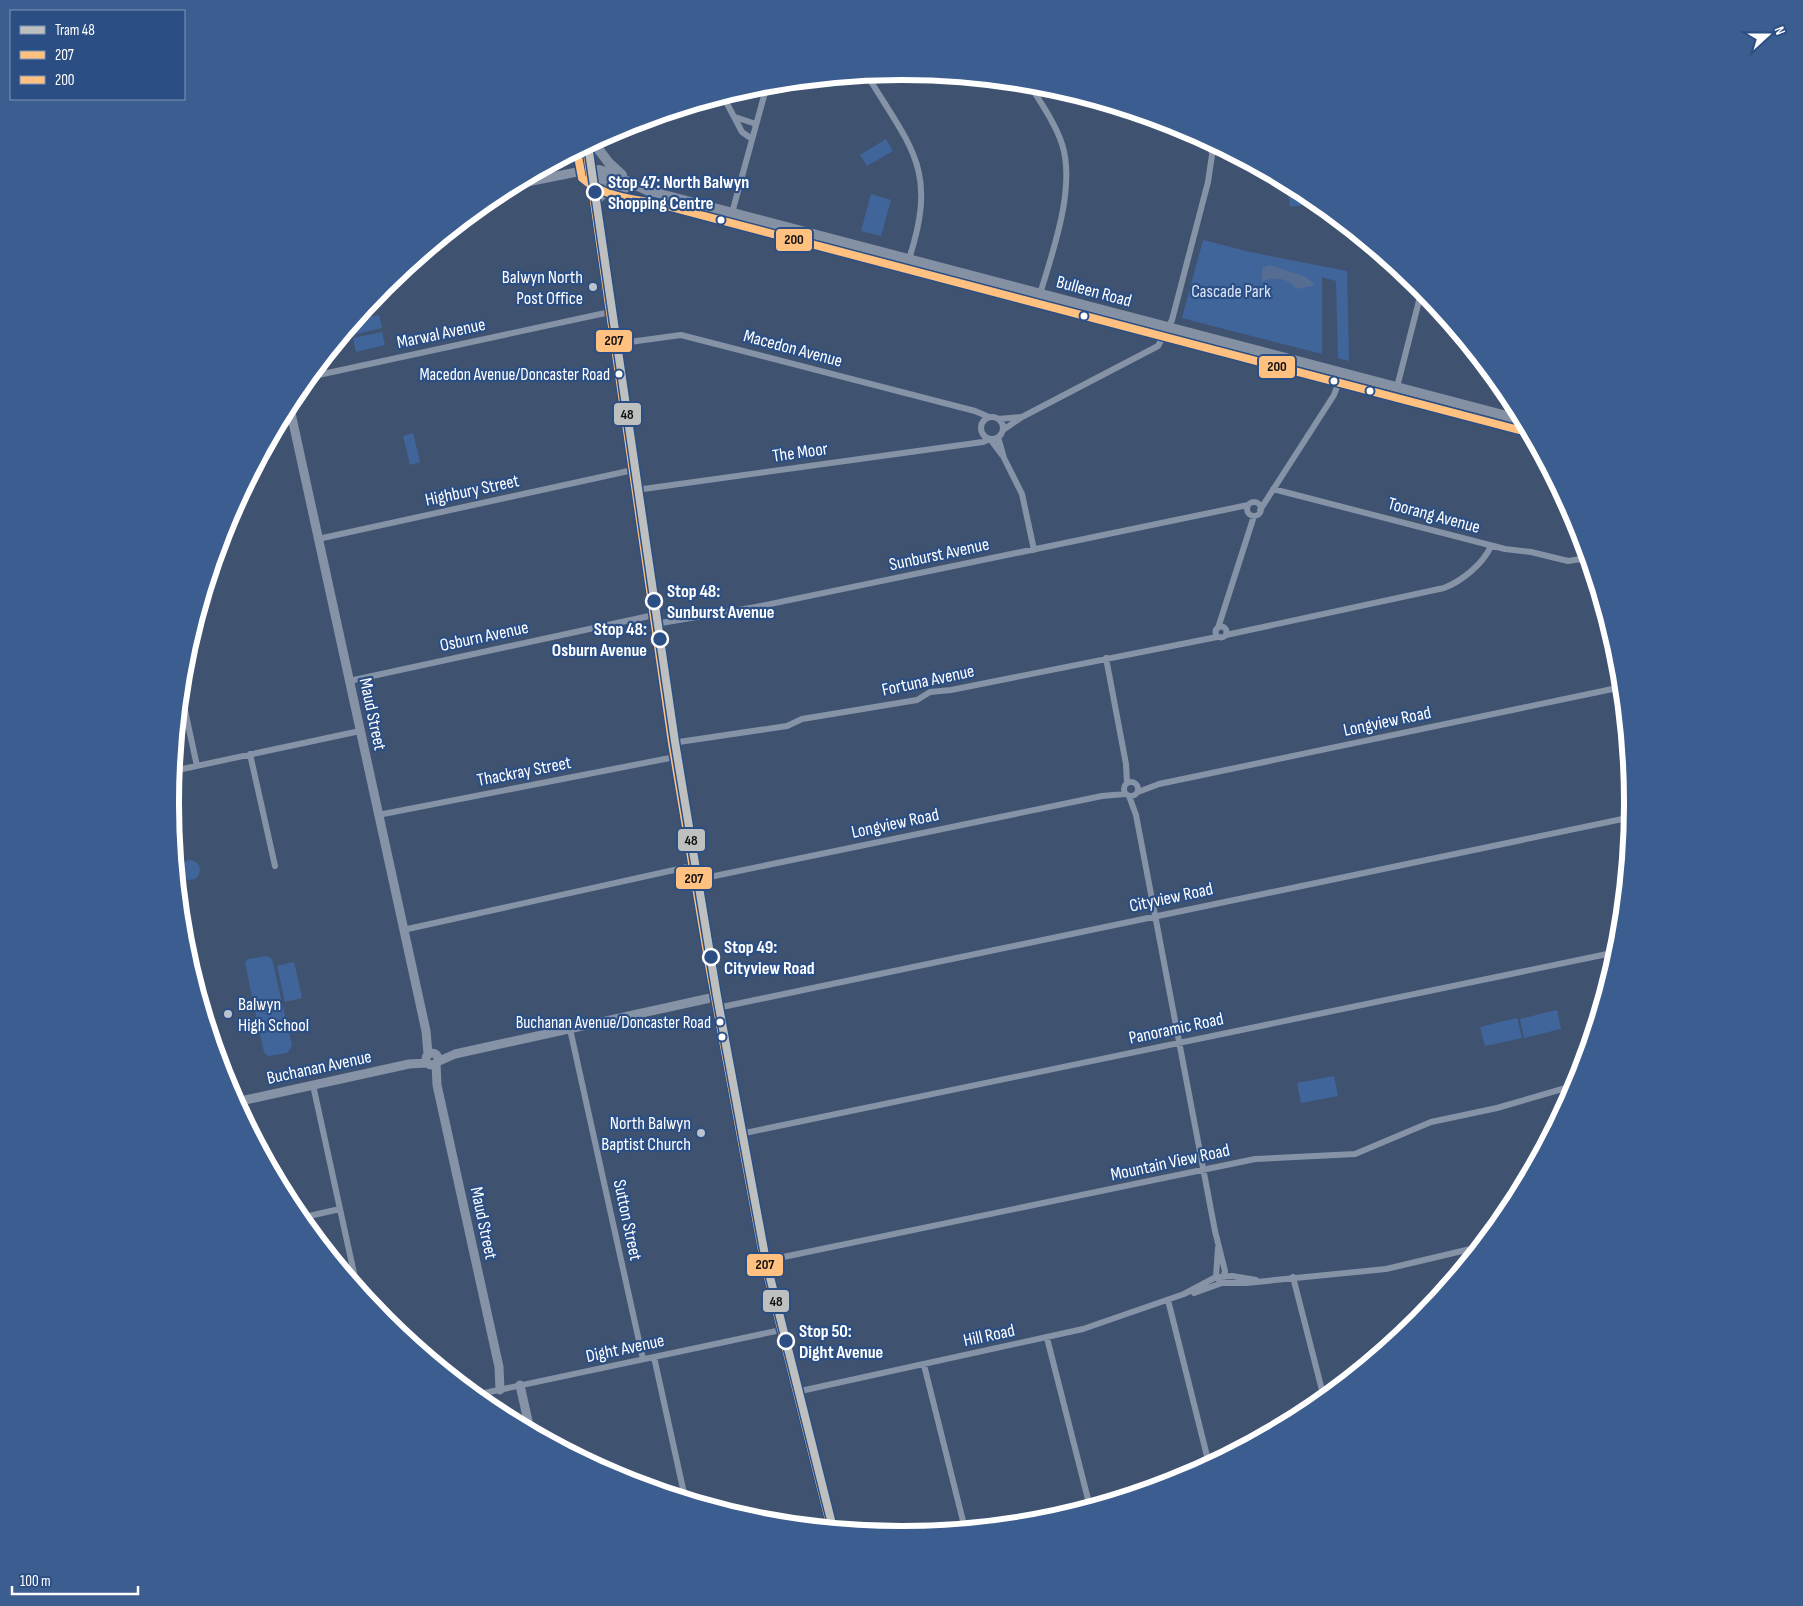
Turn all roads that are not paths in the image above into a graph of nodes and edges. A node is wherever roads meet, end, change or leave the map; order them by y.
1 (871, 81) edge
2 (1034, 92) edge
3 (764, 93) edge
4 (726, 102) edge
5 (735, 117) junction
6 (756, 124) junction
7 (752, 139) junction
8 (598, 148) edge
9 (1211, 150) edge
10 (587, 153) edge
11 (590, 172) junction
12 (534, 181) edge
13 (638, 189) junction
14 (594, 202) junction
15 (732, 213) junction
16 (910, 260) junction
17 (1040, 294) junction
18 (1419, 299) edge
19 (610, 312) junction
20 (1167, 327) junction
21 (614, 344) junction
22 (1342, 373) junction
23 (319, 375) edge
24 (1397, 387) junction
25 (962, 408) junction
26 (291, 415) edge
27 (1022, 416) junction
28 (989, 417) junction
29 (1513, 418) edge
30 (998, 419) junction
31 (982, 422) junction
32 (1003, 430) junction
33 (982, 434) junction
34 (998, 437) junction
35 (990, 439) junction
36 (968, 443) junction
37 (1004, 458) junction
38 (633, 470) junction
39 (1273, 489) junction
40 (636, 490) junction
41 (1252, 504) junction
42 (1229, 509) junction
43 (1260, 510) junction
44 (1250, 514) junction
45 (318, 539) junction
46 (1491, 546) junction
47 (1034, 550) junction
48 (1581, 559) edge
49 (654, 619) junction
50 (1221, 631) junction
51 (1106, 658) junction
52 (349, 681) junction
53 (1615, 688) edge
54 (185, 710) edge
55 (360, 731) junction
56 (672, 742) junction
57 (250, 754) junction
58 (675, 756) junction
59 (1126, 764) junction
60 (197, 766) junction
61 (179, 770) edge
62 (1126, 785) junction
63 (1133, 791) junction
64 (1102, 796) junction
65 (378, 815) junction
66 (1624, 819) edge
67 (275, 866) dead end
68 (692, 866) junction
69 (695, 880) junction
70 (1155, 916) junction
71 (404, 930) junction
72 (1609, 954) edge
73 (716, 1002) junction
74 (570, 1029) junction
75 (1179, 1043) junction
76 (432, 1059) junction
77 (313, 1085) junction
78 (1565, 1088) edge
79 (243, 1100) edge
80 (740, 1134) junction
81 (1203, 1170) junction
82 (340, 1210) junction
83 (308, 1216) edge
84 (1218, 1248) junction
85 (1470, 1249) edge
86 (764, 1261) junction
87 (355, 1276) edge
88 (1225, 1276) junction
89 (1216, 1277) junction
90 (1293, 1277) junction
91 (1256, 1280) junction
92 (1222, 1283) junction
93 (1184, 1294) junction
94 (1168, 1300) junction
95 (781, 1330) junction
96 (1047, 1338) junction
97 (654, 1357) junction
98 (643, 1359) junction
99 (924, 1365) junction
100 (520, 1386) junction
101 (504, 1389) junction
102 (1322, 1391) edge
103 (796, 1392) junction
104 (484, 1393) edge
105 (528, 1422) edge
106 (1208, 1457) edge
107 (684, 1492) edge
108 (1089, 1501) edge
109 (829, 1522) edge
110 (964, 1523) edge

1 - 16 street
2 - 17 street
3 - 6 street
4 - 5 street
5 - 6 street
5 - 7 street
6 - 7 street
7 - 15 street
8 - 13 main road
9 - 20 street
10 - 11 main road
11 - 12 street
11 - 13 main road, Bulleen Road
11 - 14 main road
13 - 14 main road
13 - 15 main road, Bulleen Road
14 - 19 main road
15 - 16 main road, Bulleen Road
16 - 17 main road, Bulleen Road
17 - 20 main road, Bulleen Road
18 - 24 street
19 - 21 main road
19 - 23 street, Marwal Avenue
20 - 22 main road, Bulleen Road
20 - 27 street
21 - 25 street, Macedon Avenue
21 - 38 main road
22 - 24 main road, Bulleen Road
22 - 39 street
24 - 29 main road, Bulleen Road
25 - 28 street, Macedon Avenue
25 - 31 street, Macedon Avenue
26 - 45 street, Maud Street
27 - 30 street
27 - 32 street
28 - 30 street
28 - 31 street
30 - 32 street
31 - 33 street
32 - 34 street
33 - 35 street
33 - 36 street, The Moor
34 - 35 street
34 - 37 street
35 - 36 street, The Moor
35 - 37 street
36 - 40 street, The Moor
37 - 47 street
38 - 40 main road
38 - 45 street, Highbury Street
39 - 41 street
39 - 43 street
39 - 46 street, Toorang Avenue
40 - 49 main road
41 - 42 street, Sunburst Avenue
41 - 43 street
41 - 44 street
42 - 44 street, Sunburst Avenue
42 - 47 street, Sunburst Avenue
43 - 44 street
44 - 50 street
45 - 52 street, Maud Street
46 - 48 street, Toorang Avenue
46 - 50 street, Fortuna Avenue
47 - 49 street, Sunburst Avenue
49 - 52 street, Osburn Avenue
49 - 56 main road
50 - 51 street, Fortuna Avenue
51 - 56 street, Fortuna Avenue
51 - 59 street
52 - 55 street, Maud Street
53 - 63 street, Longview Road
54 - 60 street
55 - 57 street
55 - 65 street, Maud Street
56 - 58 main road
57 - 60 street
57 - 67 street
58 - 65 street, Thackray Street
58 - 68 main road
59 - 62 street
59 - 63 street
60 - 61 street
62 - 63 street
62 - 63 street
62 - 64 street, Longview Road
63 - 64 street, Longview Road
63 - 70 street
64 - 69 street, Longview Road
65 - 71 street, Maud Street
66 - 70 street, Cityview Road
68 - 69 main road
68 - 71 street
69 - 73 main road
70 - 73 street, Cityview Road
70 - 75 street
71 - 76 street, Maud Street
72 - 75 street, Panoramic Road
73 - 74 street, Buchanan Avenue
73 - 80 main road
74 - 76 street, Buchanan Avenue
74 - 98 street, Sutton Street
75 - 80 street, Panoramic Road
75 - 81 street
76 - 77 street, Buchanan Avenue
76 - 101 street, Maud Street
77 - 79 street, Buchanan Avenue
77 - 82 street
78 - 81 street, Mountain View Road
80 - 86 main road
81 - 84 street
81 - 86 street, Mountain View Road
82 - 83 street
82 - 87 street
84 - 88 street
84 - 89 street
85 - 90 street, Hill Road
86 - 95 main road
88 - 89 street, Hill Road
88 - 91 street, Hill Road
88 - 92 street
89 - 92 street
89 - 93 street, Hill Road
90 - 91 street, Hill Road
90 - 102 street
91 - 92 street, Hill Road
92 - 93 street, Hill Road
93 - 94 street, Hill Road
94 - 96 street, Hill Road
94 - 106 street
95 - 97 street, Dight Avenue
95 - 103 main road
96 - 99 street, Hill Road
96 - 108 street
97 - 98 street, Dight Avenue
97 - 107 street
98 - 100 street, Dight Avenue
99 - 103 street, Hill Road
99 - 110 street
100 - 101 street, Dight Avenue
100 - 105 street
101 - 104 street, Dight Avenue
103 - 109 main road

